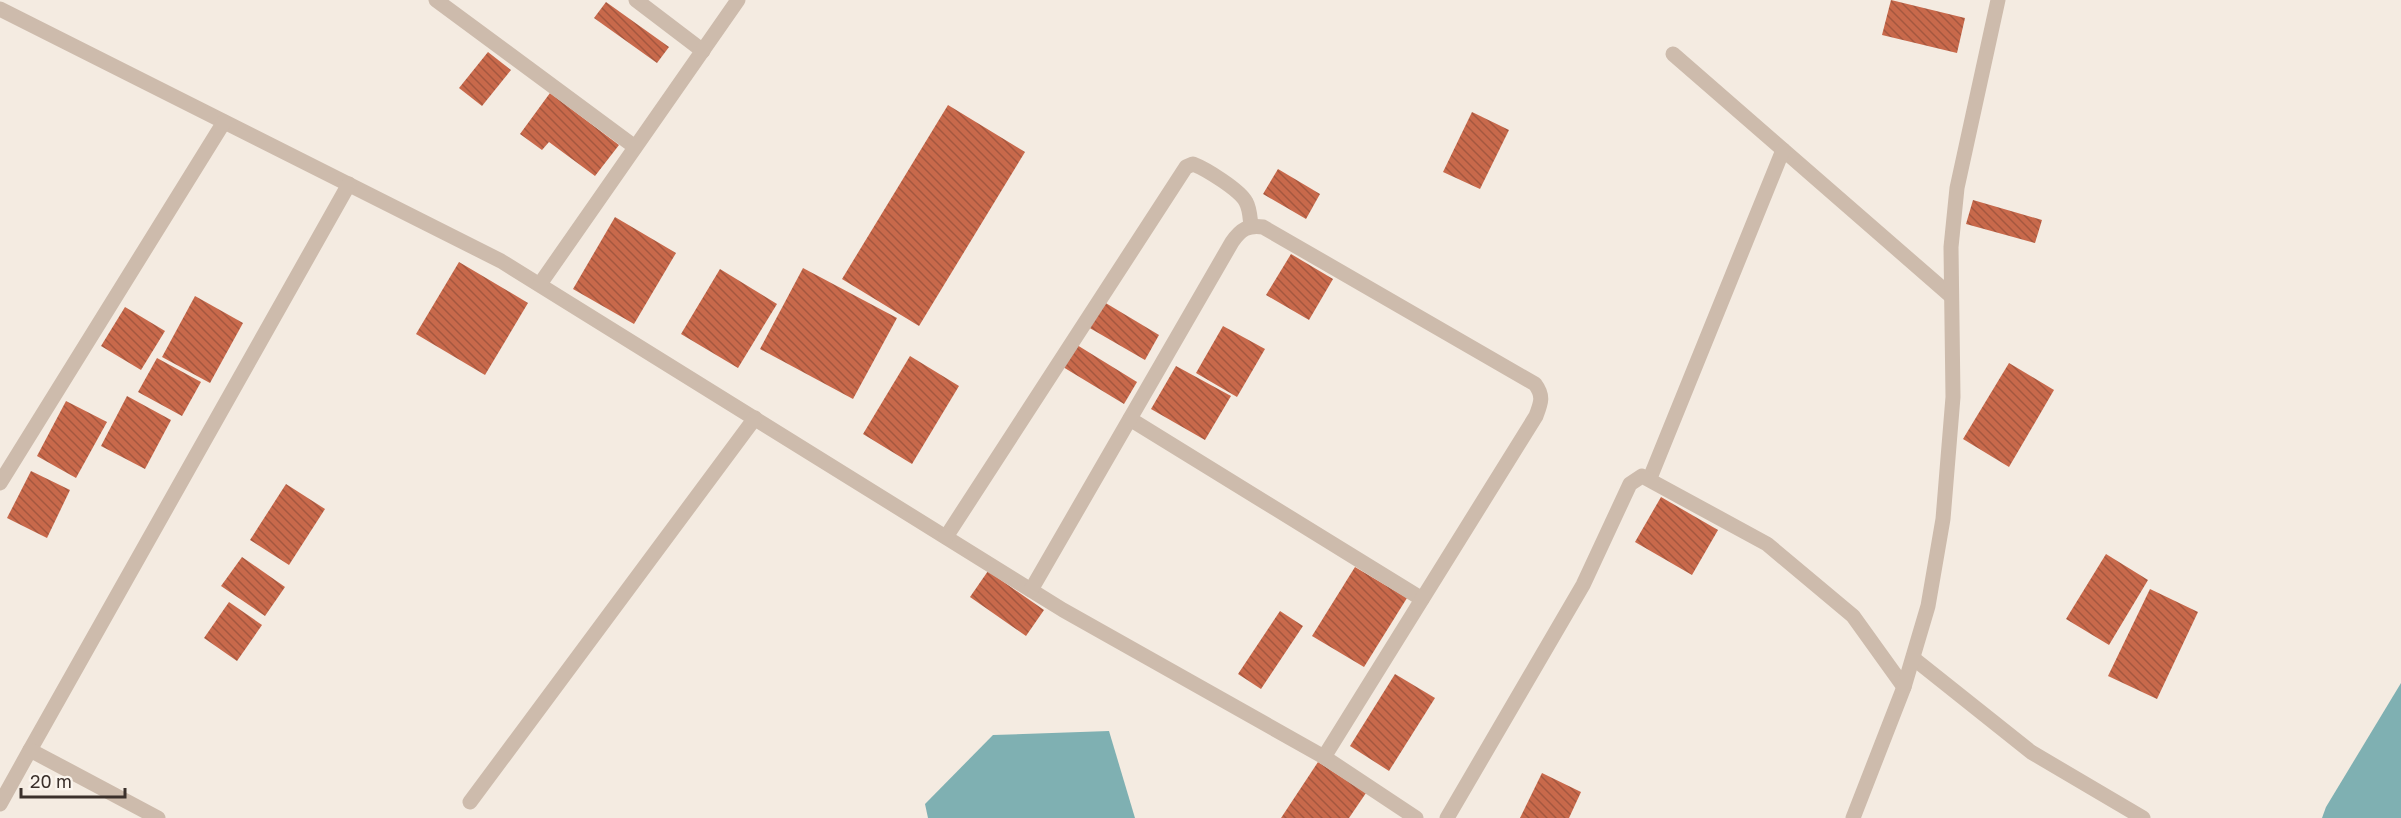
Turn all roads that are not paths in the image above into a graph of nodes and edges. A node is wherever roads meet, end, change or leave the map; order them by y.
1 (436, 0) edge
2 (636, 0) edge
3 (738, 0) edge
4 (1998, 0) edge
5 (0, 9) edge
6 (703, 51) junction
7 (1673, 54) dead end
8 (224, 122) junction
9 (635, 147) junction
10 (1783, 150) junction
11 (349, 184) junction
12 (1251, 226) junction
13 (540, 284) junction
14 (1951, 296) junction
15 (754, 418) junction
16 (1130, 419) junction
17 (1650, 478) junction
18 (0, 483) edge
19 (946, 537) junction
20 (1031, 590) junction
21 (1422, 599) junction
22 (1912, 657) junction
23 (1904, 687) junction
24 (30, 750) junction
25 (1324, 757) junction
26 (470, 802) dead end
27 (0, 804) edge
28 (159, 818) edge
29 (1416, 818) edge
30 (1447, 818) edge
31 (1853, 818) edge
32 (2144, 818) edge

1 - 9 street
2 - 6 street
3 - 6 street
4 - 14 street
5 - 8 street
6 - 9 street
7 - 10 street
8 - 11 street
8 - 18 street
9 - 13 street
10 - 14 street
10 - 17 street
11 - 13 street
11 - 24 street
12 - 16 street
12 - 19 street
12 - 21 street
13 - 15 street
14 - 22 street
15 - 19 street
15 - 26 street
16 - 20 street
16 - 21 street
17 - 23 street
17 - 30 street
19 - 20 street
20 - 25 street
21 - 25 street
22 - 23 street
22 - 32 street
23 - 31 street
24 - 27 street
24 - 28 street
25 - 29 street

